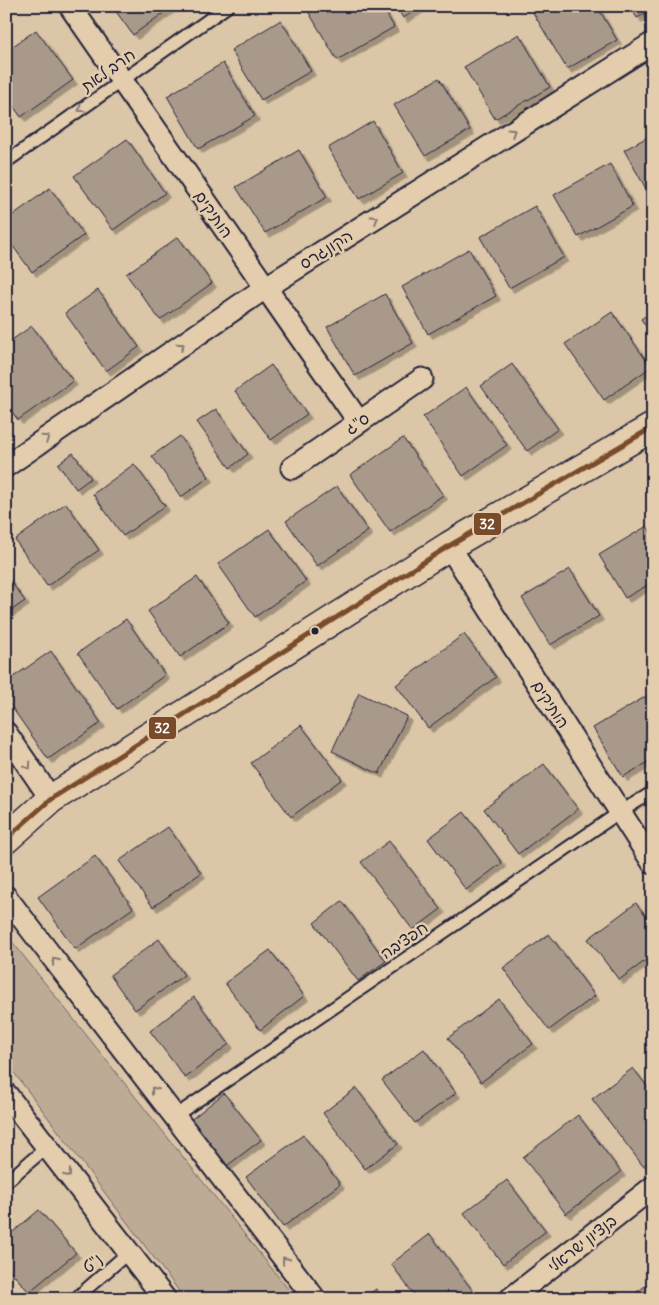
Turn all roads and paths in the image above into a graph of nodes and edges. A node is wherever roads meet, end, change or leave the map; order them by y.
1 (70, 6) edge
2 (228, 6) edge
3 (653, 43) edge
4 (121, 80) junction
5 (6, 162) edge
6 (265, 288) junction
7 (422, 379) dead end
8 (359, 422) junction
9 (653, 427) edge
10 (6, 466) edge
11 (292, 468) dead end
12 (449, 546) junction
13 (6, 733) edge
14 (653, 792) edge
15 (51, 799) junction
16 (620, 812) junction
17 (6, 839) edge
18 (653, 863) edge
19 (6, 897) edge
20 (6, 1094) edge
21 (175, 1116) junction
22 (47, 1147) junction
23 (6, 1182) edge
24 (653, 1187) edge
25 (129, 1252) junction
26 (75, 1299) edge
27 (165, 1299) edge
28 (315, 1299) edge
29 (510, 1299) edge

1 - 4 street, הותיקים
2 - 4 lane, חרב לאת
6 -> 3 street, הקונגרס
4 -> 5 lane, חרב לאת
4 - 6 street, הותיקים
6 - 8 street, הותיקים
10 -> 6 street, הקונגרס
7 - 8 street, ס"ג
8 - 11 street, ס"ג
9 - 12 street
12 - 15 street
12 - 16 street, הותיקים
13 -> 15 street
14 - 16 lane, חפציבה
15 - 17 street
16 - 18 street, הותיקים
16 - 21 lane, חפציבה
21 -> 19 street
20 - 22 street
28 -> 21 street
22 - 23 lane
22 -> 25 street
24 - 29 street, בנציון ישראלי
25 - 26 lane, נ"ט
25 - 27 street

